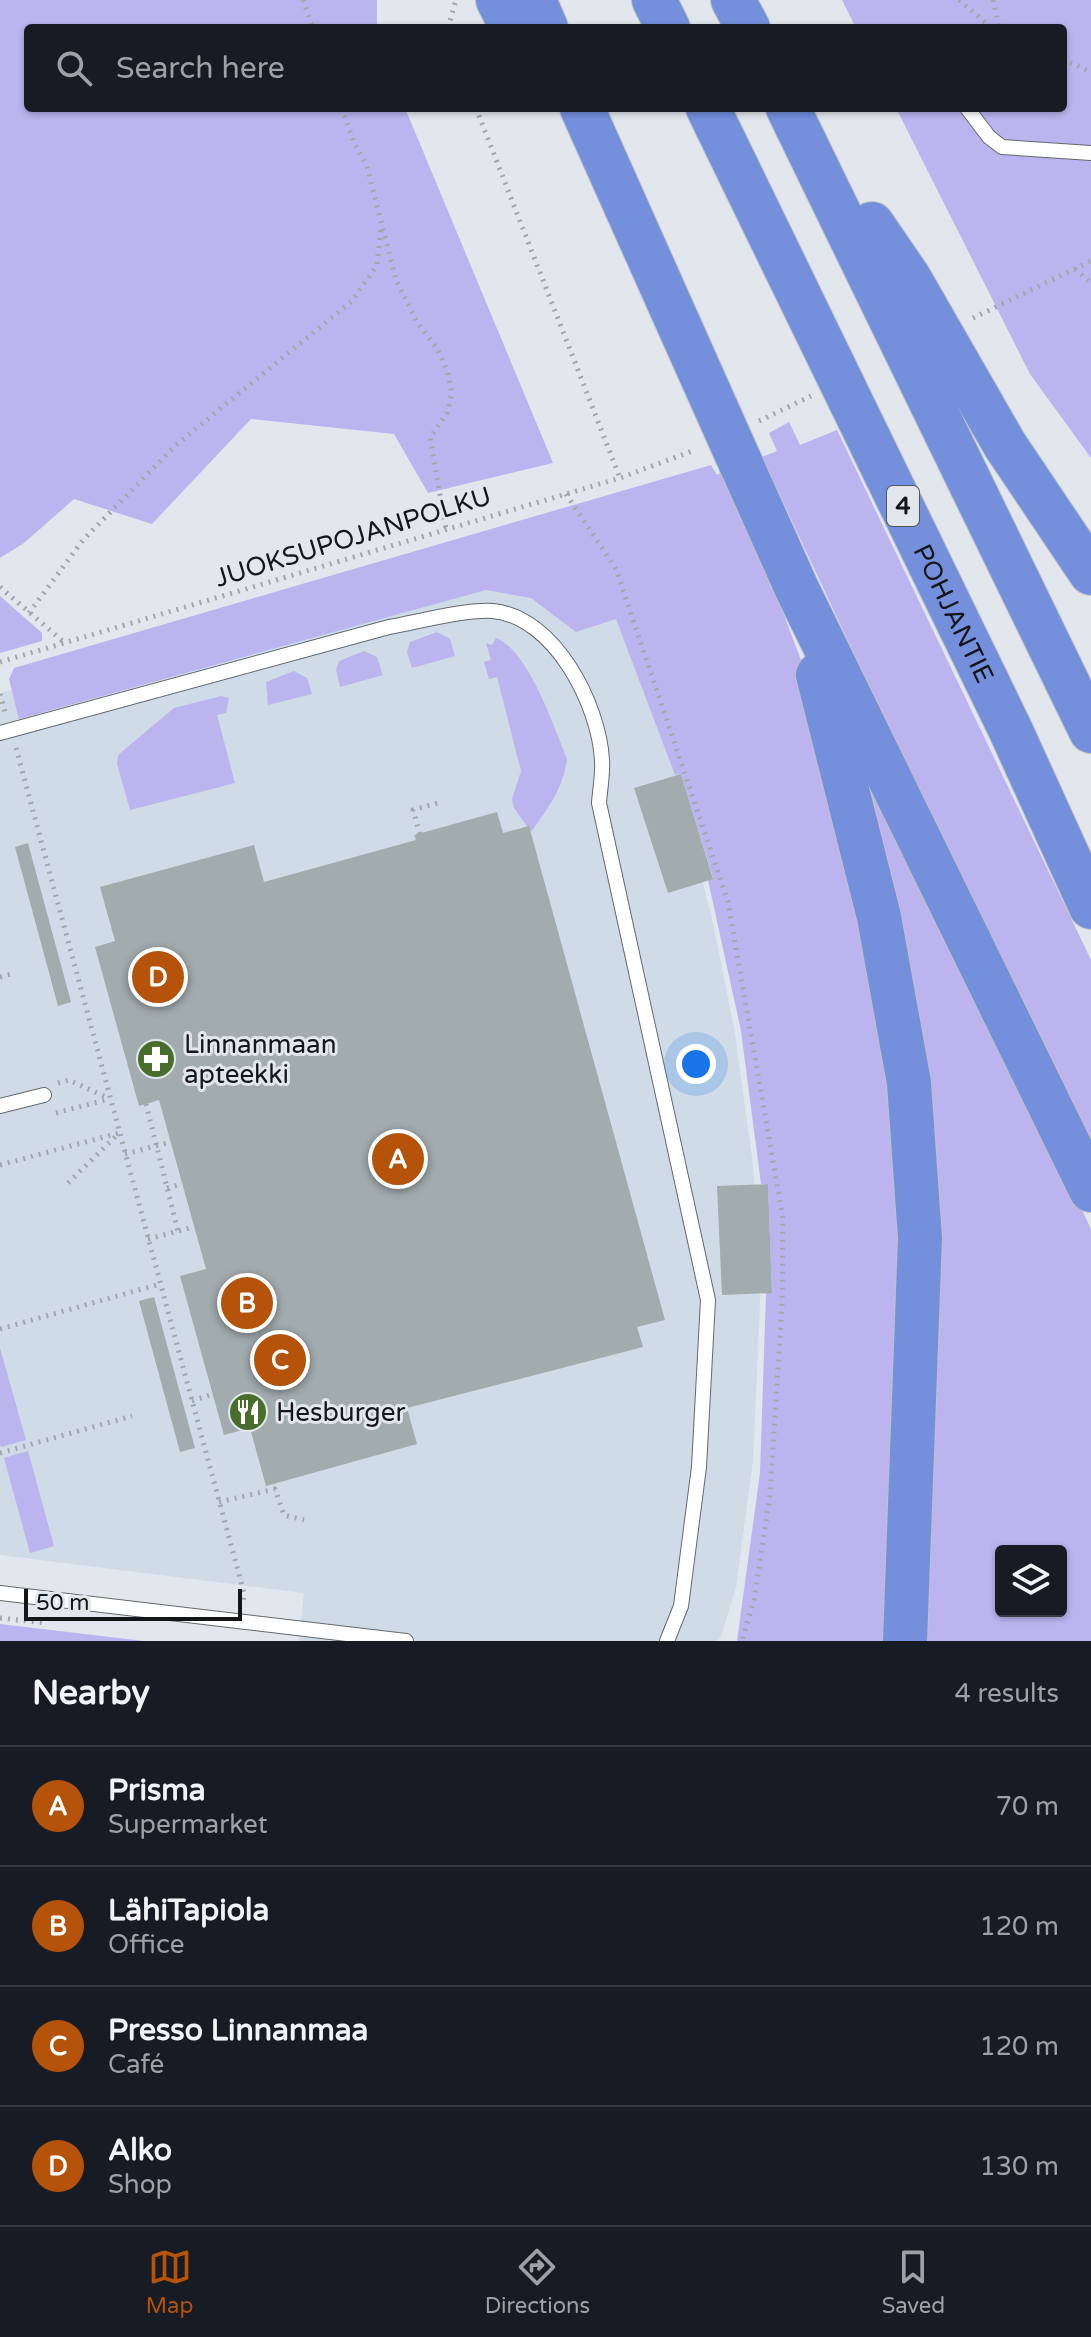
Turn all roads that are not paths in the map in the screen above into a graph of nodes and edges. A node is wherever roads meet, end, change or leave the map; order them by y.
1 (498, 0) edge
2 (534, 0) edge
3 (654, 0) edge
4 (733, 0) edge
5 (510, 24) edge
6 (544, 24) edge
7 (666, 24) edge
8 (746, 24) edge
9 (554, 112) edge
10 (584, 112) edge
11 (710, 112) edge
12 (791, 112) edge
13 (792, 112) edge
14 (970, 112) edge
15 (1091, 153) edge
16 (643, 244) junction
17 (1091, 573) edge
18 (796, 587) junction
19 (1091, 731) edge
20 (5, 732) edge
21 (1091, 907) edge
22 (44, 1095) dead end
23 (0, 1106) edge
24 (1091, 1190) edge
25 (0, 1593) edge
26 (406, 1641) edge
27 (667, 1641) edge
28 (905, 1641) edge

1 - 5 highway
2 - 6 highway
3 - 7 highway
4 - 8 highway
9 - 16 highway
10 - 16 highway
11 - 21 highway, POHJANTIE / 4
12 - 19 highway
13 - 17 highway
14 - 15 lane
16 - 18 highway
18 - 24 highway
18 - 28 highway
20 - 27 lane
22 - 23 lane
25 - 26 lane

